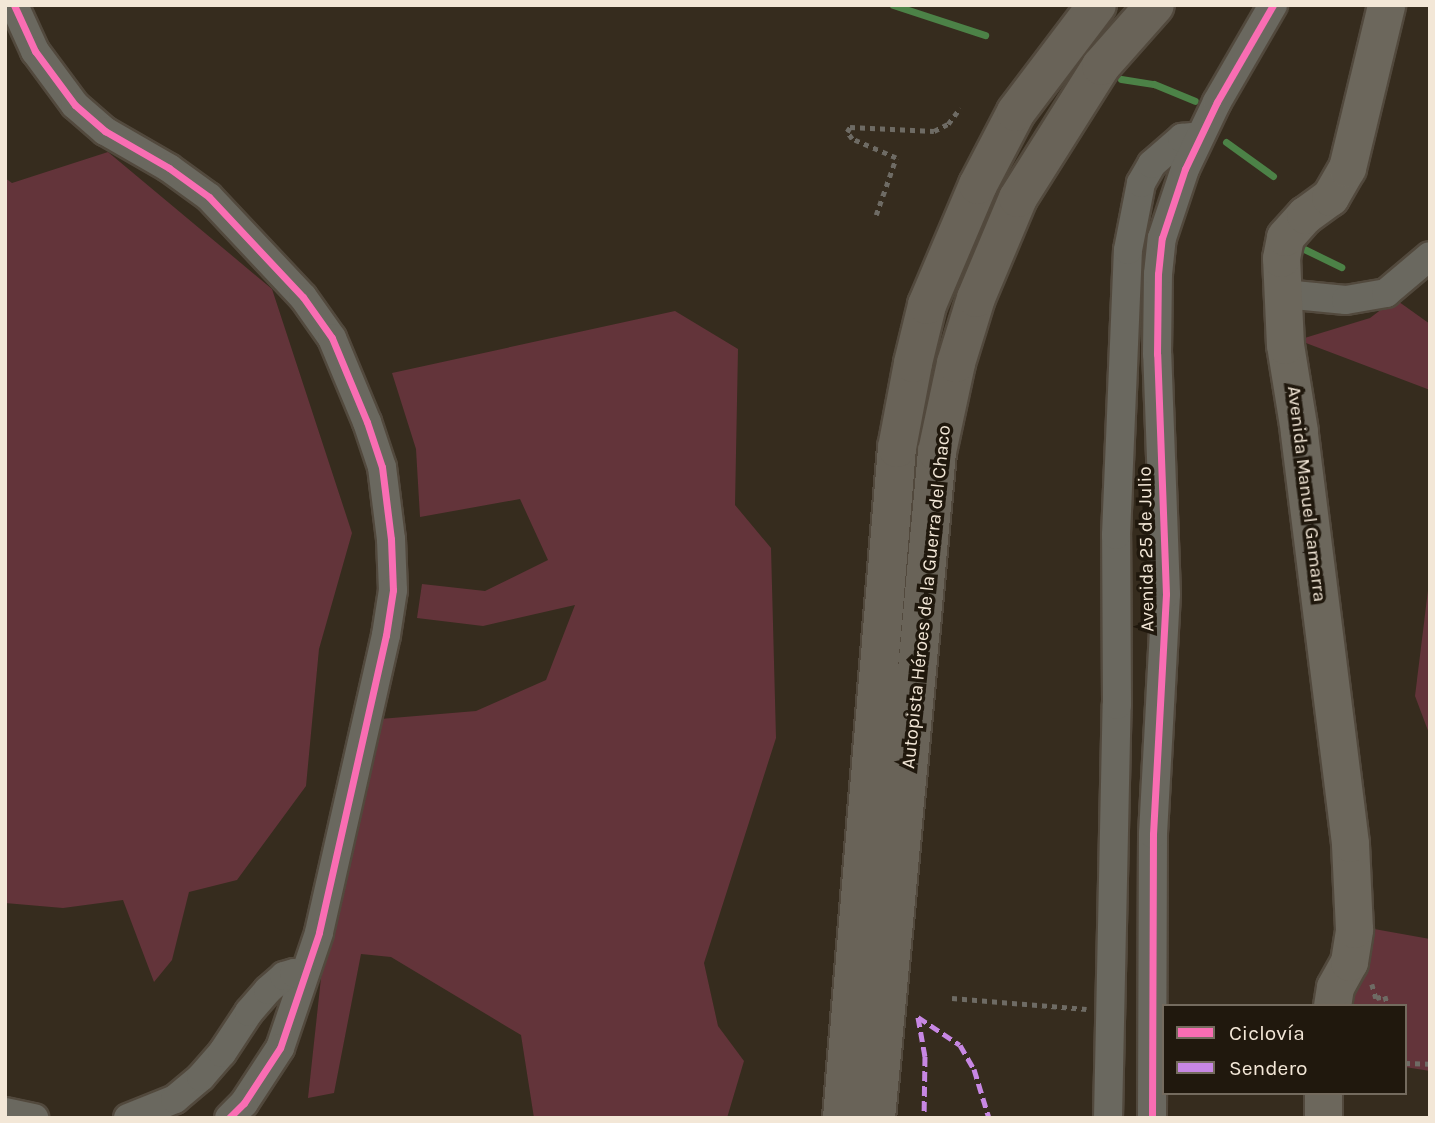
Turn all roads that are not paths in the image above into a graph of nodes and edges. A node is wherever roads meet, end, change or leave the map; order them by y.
1 (14, 5) edge
2 (1097, 5) edge
3 (1155, 5) edge
4 (1273, 5) edge
5 (1386, 5) edge
6 (1200, 136) junction
7 (1430, 256) edge
8 (1284, 294) junction
9 (304, 976) junction
10 (1332, 1004) edge
11 (1323, 1095) edge
12 (5, 1112) edge
13 (34, 1118) edge
14 (128, 1118) edge
15 (229, 1118) edge
16 (842, 1118) edge
17 (876, 1118) edge
18 (1108, 1118) edge
19 (1152, 1118) edge
20 (1323, 1118) edge

1 - 9 street
2 - 16 highway, Autopista Héroes de la Guerra del Chaco
3 - 17 highway, Autopista Héroes de la Guerra del Chaco
4 - 6 street, Avenida 25 de Julio
5 - 8 main road, Avenida Manuel Gamarra
6 - 18 street, Avenida 25 de Julio
6 - 19 street, Avenida 25 de Julio
7 - 8 street
8 - 10 main road, Avenida Manuel Gamarra
9 - 14 street
9 - 15 street
11 - 20 main road
12 - 13 street

